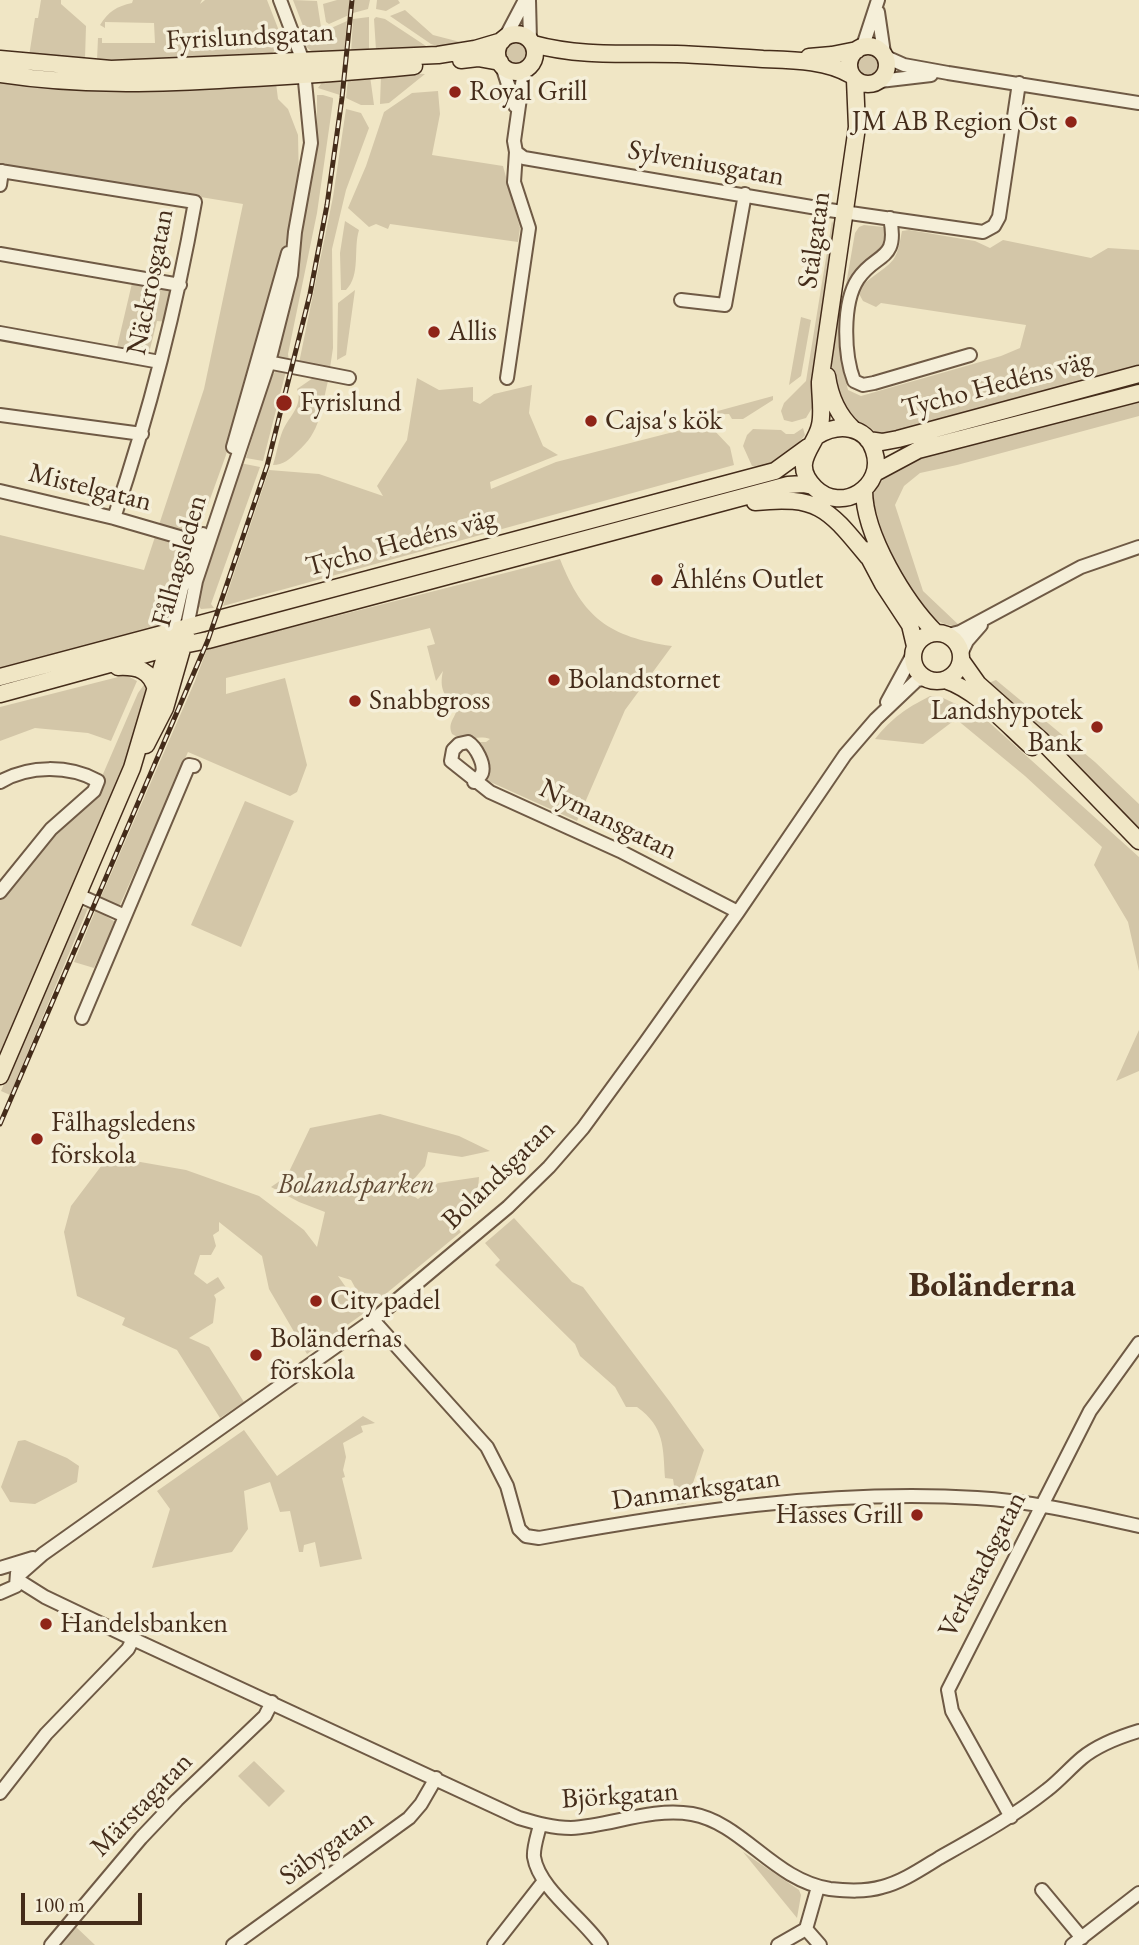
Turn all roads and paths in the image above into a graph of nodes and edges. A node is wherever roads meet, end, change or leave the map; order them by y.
1 (280, 0) edge
2 (527, 0) edge
3 (878, 4) edge
4 (503, 39) junction
5 (531, 42) junction
6 (860, 48) junction
7 (584, 54) junction
8 (885, 55) junction
9 (0, 59) edge
10 (789, 60) junction
11 (501, 64) junction
12 (528, 67) junction
13 (304, 69) junction
14 (948, 73) junction
15 (0, 74) edge
16 (853, 77) junction
17 (878, 82) junction
18 (1019, 83) junction
19 (1139, 103) edge
20 (517, 113) junction
21 (857, 127) junction
22 (516, 152) junction
23 (1, 171) edge
24 (0, 185) edge
25 (745, 194) junction
26 (845, 212) junction
27 (890, 218) junction
28 (0, 254) edge
29 (180, 285) junction
30 (681, 300) dead end
31 (0, 333) edge
32 (970, 355) dead end
33 (824, 359) junction
34 (263, 361) junction
35 (160, 362) junction
36 (1139, 374) edge
37 (349, 378) dead end
38 (507, 378) dead end
39 (1139, 393) edge
40 (0, 415) edge
41 (853, 429) junction
42 (142, 435) junction
43 (868, 440) junction
44 (813, 441) junction
45 (875, 473) junction
46 (813, 486) junction
47 (864, 490) junction
48 (0, 491) edge
49 (832, 498) junction
50 (707, 506) junction
51 (114, 518) junction
52 (203, 545) junction
53 (1139, 547) edge
54 (869, 557) junction
55 (193, 597) junction
56 (988, 617) junction
57 (215, 620) junction
58 (180, 629) junction
59 (942, 634) junction
60 (176, 646) junction
61 (913, 651) junction
62 (961, 657) junction
63 (94, 668) junction
64 (0, 677) edge
65 (924, 679) junction
66 (944, 680) junction
67 (156, 690) junction
68 (0, 694) edge
69 (876, 719) junction
70 (194, 766) dead end
71 (132, 768) junction
72 (0, 782) edge
73 (474, 782) junction
74 (1120, 821) junction
75 (1139, 841) edge
76 (0, 892) edge
77 (78, 894) junction
78 (738, 912) junction
79 (125, 916) junction
80 (82, 1018) dead end
81 (0, 1076) edge
82 (373, 1320) junction
83 (1139, 1343) edge
84 (1042, 1506) junction
85 (1139, 1526) edge
86 (8, 1582) edge
87 (133, 1639) junction
88 (272, 1702) junction
89 (1139, 1731) edge
90 (436, 1778) junction
91 (0, 1793) edge
92 (1011, 1817) junction
93 (540, 1825) junction
94 (544, 1881) junction
95 (818, 1887) junction
96 (1042, 1890) dead end
97 (1139, 1893) edge
98 (806, 1929) junction
99 (1077, 1941) edge
100 (51, 1945) edge
101 (233, 1945) edge
102 (494, 1945) edge
103 (601, 1945) edge
104 (778, 1945) edge
105 (820, 1945) edge

1 - 13 street, Fålhagsleden
2 - 4 street
2 - 5 street
3 - 6 street
3 - 8 street
4 - 5 main road
4 - 11 main road
4 - 13 main road, Fyrislundsgatan
5 - 7 main road
5 - 12 main road
6 - 8 main road
6 - 10 main road
6 - 16 main road
7 - 10 main road
7 - 12 main road
8 - 14 street
8 - 17 main road
9 - 13 main road, Fyrislundsgatan
10 - 16 main road
11 - 12 main road
11 - 13 main road, Fyrislundsgatan
11 - 20 street
12 - 20 street
13 - 15 main road, Fyrislundsgatan
13 - 34 street, Fålhagsleden
14 - 17 street
14 - 18 street
16 - 17 main road
16 - 21 main road, Stålgatan
17 - 21 main road, Stålgatan
18 - 19 street
18 - 27 street, Sylveniusgatan
20 - 22 street
21 - 26 main road, Stålgatan
22 - 25 street, Sylveniusgatan
22 - 38 street
23 - 24 street
23 - 29 street, Näckrosgatan
25 - 26 street, Sylveniusgatan
25 - 30 street
26 - 27 street, Sylveniusgatan
26 - 33 main road, Stålgatan
27 - 32 street
28 - 29 street
29 - 35 street, Näckrosgatan
31 - 35 street
33 - 41 main road, Stålgatan
33 - 44 main road, Stålgatan
34 - 37 street
34 - 52 street, Fålhagsleden
35 - 42 street, Näckrosgatan
36 - 43 main road, Tycho Hedéns väg
39 - 45 main road, Tycho Hedéns väg
40 - 42 street
41 - 43 main road
41 - 44 main road
42 - 51 street, Näckrosgatan
43 - 45 main road
44 - 46 main road
44 - 57 main road, Tycho Hedéns väg
45 - 47 main road
46 - 49 main road
46 - 50 main road, Tycho Hedéns väg
47 - 49 main road
47 - 59 main road
48 - 51 street, Mistelgatan
49 - 54 main road
50 - 54 main road
50 - 60 main road, Tycho Hedéns väg
51 - 52 street, Mistelgatan
52 - 55 street, Fålhagsleden
52 - 58 street, Fålhagsleden
53 - 56 street
54 - 61 main road
55 - 57 street
55 - 58 street, Fålhagsleden
56 - 59 street
56 - 62 street
57 - 58 main road, Tycho Hedéns väg
58 - 60 main road, Fålhagsleden
58 - 64 main road, Tycho Hedéns väg
59 - 61 main road
59 - 62 main road
60 - 63 main road, Tycho Hedéns väg
60 - 67 main road, Fålhagsleden
60 - 71 main road, Fålhagsleden
61 - 65 main road
61 - 69 street, Bolandsgatan
62 - 66 main road
62 - 74 main road
63 - 67 main road
63 - 68 main road, Tycho Hedéns väg
65 - 66 main road
65 - 69 street, Bolandsgatan
66 - 74 main road
67 - 71 main road, Fålhagsleden
69 - 78 street, Bolandsgatan
70 - 79 street
71 - 77 main road, Fålhagsleden
72 - 76 street
73 - 73 street, Nymansgatan
73 - 78 street, Nymansgatan
74 - 75 main road
77 - 79 street
77 - 81 main road, Fålhagsleden
78 - 82 street, Bolandsgatan
79 - 80 street
82 - 84 street, Danmarksgatan
82 - 86 street, Bolandsgatan
83 - 84 street, Verkstadsgatan
84 - 85 street, Danmarksgatan
84 - 92 street, Verkstadsgatan
86 - 87 street, Björkgatan
87 - 88 street, Björkgatan
87 - 91 street
88 - 90 street, Björkgatan
88 - 100 street, Märstagatan
89 - 92 street, Björkgatan
90 - 93 street, Björkgatan
90 - 101 street, Säbygatan
92 - 95 street, Björkgatan
93 - 94 street
93 - 95 street, Björkgatan
94 - 102 street
94 - 103 street
95 - 98 street
96 - 99 street
97 - 99 street
98 - 104 street
98 - 105 street

